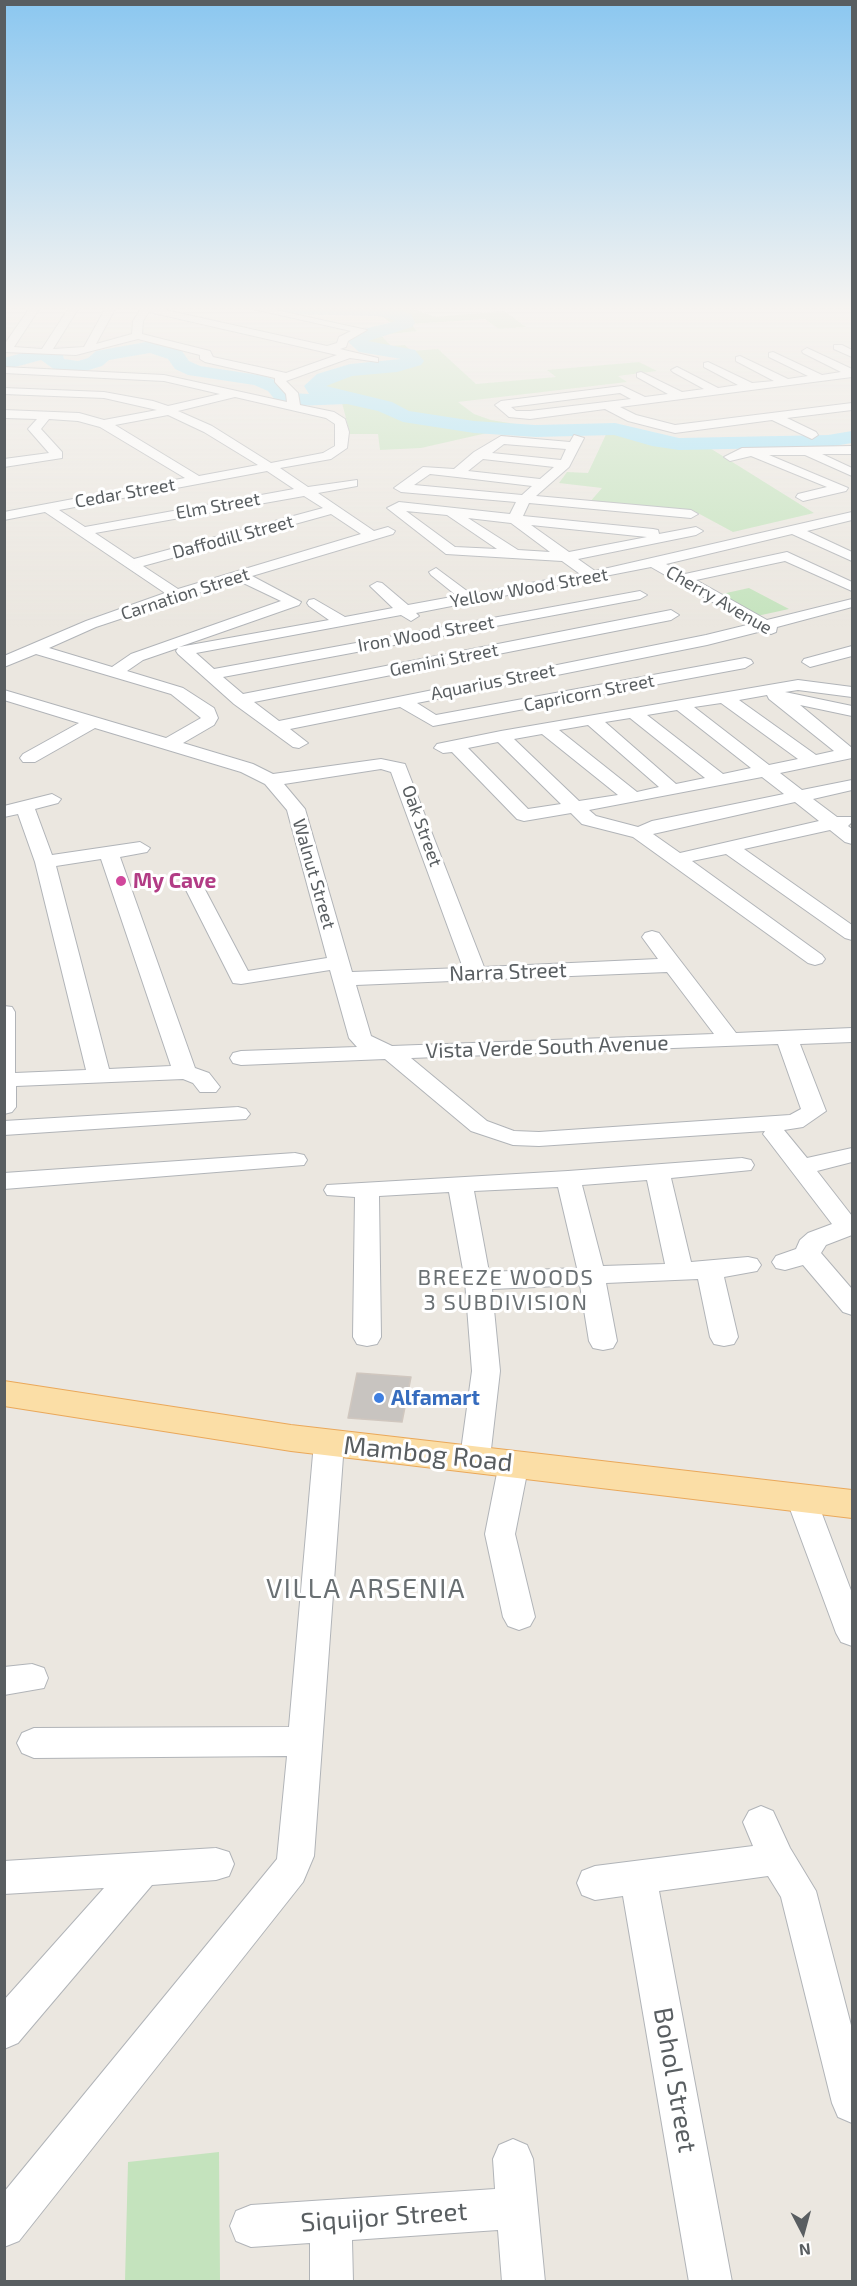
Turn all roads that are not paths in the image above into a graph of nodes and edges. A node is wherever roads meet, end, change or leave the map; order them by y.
1 (47, 415) edge
2 (58, 416) edge
3 (145, 416) edge
4 (178, 416) edge
5 (329, 416) edge
6 (628, 416) edge
7 (652, 416) edge
8 (784, 416) edge
9 (775, 417) junction
10 (632, 418) junction
11 (612, 421) dead end
12 (738, 421) junction
13 (104, 424) junction
14 (758, 433) dead end
15 (812, 435) dead end
16 (801, 450) junction
17 (852, 450) edge
18 (478, 455) junction
19 (4, 463) edge
20 (565, 464) junction
21 (273, 468) junction
22 (852, 472) edge
23 (457, 473) junction
24 (197, 480) junction
25 (352, 483) dead end
26 (545, 484) junction
27 (798, 484) junction
28 (847, 487) edge
29 (304, 490) junction
30 (6, 497) edge
31 (524, 500) junction
32 (46, 507) junction
33 (332, 510) junction
34 (450, 511) junction
35 (22, 513) junction
36 (691, 514) dead end
37 (4, 516) edge
38 (852, 516) edge
39 (515, 519) junction
40 (828, 522) junction
41 (575, 525) junction
42 (794, 530) junction
43 (84, 531) junction
44 (388, 531) dead end
45 (696, 531) dead end
46 (852, 532) edge
47 (370, 534) junction
48 (673, 535) junction
49 (828, 546) junction
50 (615, 548) junction
51 (514, 554) junction
52 (787, 556) junction
53 (566, 557) junction
54 (852, 557) edge
55 (653, 562) junction
56 (133, 564) junction
57 (505, 569) dead end
58 (436, 573) dead end
59 (600, 575) junction
60 (240, 576) junction
61 (682, 579) junction
62 (377, 586) dead end
63 (852, 587) edge
64 (529, 588) junction
65 (176, 594) junction
66 (640, 595) junction
67 (470, 599) junction
68 (314, 603) dead end
69 (852, 603) edge
70 (404, 610) junction
71 (675, 618) junction
72 (341, 621) junction
73 (766, 626) junction
74 (433, 633) junction
75 (784, 637) dead end
76 (707, 640) junction
77 (36, 649) junction
78 (852, 651) edge
79 (462, 657) junction
80 (4, 662) edge
81 (852, 669) edge
82 (116, 671) junction
83 (216, 680) junction
84 (495, 681) junction
85 (754, 692) junction
86 (852, 692) edge
87 (4, 695) edge
88 (778, 696) junction
89 (724, 697) junction
90 (240, 700) junction
91 (401, 700) junction
92 (680, 704) junction
93 (526, 705) junction
94 (852, 711) edge
95 (633, 712) junction
96 (592, 719) junction
97 (93, 722) junction
98 (278, 726) junction
99 (547, 729) junction
100 (819, 730) junction
101 (501, 736) junction
102 (852, 736) edge
103 (299, 743) dead end
104 (169, 744) junction
105 (850, 754) edge
106 (29, 758) dead end
107 (814, 762) junction
108 (764, 771) junction
109 (271, 780) junction
110 (720, 781) junction
111 (852, 785) edge
112 (674, 790) junction
113 (800, 796) junction
114 (633, 798) junction
115 (52, 799) dead end
116 (26, 807) junction
117 (578, 808) junction
118 (4, 812) edge
119 (843, 821) edge
120 (640, 833) junction
121 (852, 838) edge
122 (140, 848) dead end
123 (730, 848) junction
124 (109, 854) junction
125 (677, 859) junction
126 (45, 862) junction
127 (194, 886) dead end
128 (852, 934) edge
129 (652, 937) dead end
130 (815, 959) dead end
131 (672, 965) junction
132 (342, 970) junction
133 (476, 974) junction
134 (4, 1012) edge
135 (852, 1035) edge
136 (786, 1037) junction
137 (730, 1040) junction
138 (391, 1053) junction
139 (241, 1058) dead end
140 (185, 1072) junction
141 (99, 1076) junction
142 (6, 1080) edge
143 (208, 1087) dead end
144 (4, 1107) edge
145 (238, 1114) dead end
146 (4, 1128) edge
147 (776, 1134) dead end
148 (852, 1155) edge
149 (295, 1160) dead end
150 (742, 1165) dead end
151 (801, 1167) junction
152 (658, 1173) junction
153 (568, 1179) junction
154 (4, 1181) edge
155 (460, 1184) junction
156 (336, 1190) dead end
157 (367, 1191) junction
158 (850, 1226) edge
159 (748, 1265) dead end
160 (709, 1270) junction
161 (680, 1271) junction
162 (592, 1276) junction
163 (478, 1281) junction
164 (852, 1306) edge
165 (367, 1337) dead end
166 (724, 1337) dead end
167 (603, 1341) dead end
168 (4, 1393) edge
169 (329, 1443) junction
170 (475, 1458) junction
171 (514, 1463) junction
172 (801, 1498) junction
173 (852, 1504) edge
174 (519, 1617) dead end
175 (852, 1633) edge
176 (305, 1741) junction
177 (34, 1743) dead end
178 (761, 1822) dead end
179 (777, 1859) junction
180 (216, 1864) dead end
181 (143, 1869) junction
182 (4, 1878) edge
183 (638, 1878) junction
184 (595, 1883) dead end
185 (4, 2030) edge
186 (852, 2103) edge
187 (513, 2159) dead end
188 (518, 2208) junction
189 (331, 2221) junction
190 (4, 2226) edge
191 (251, 2226) dead end
192 (332, 2282) edge
193 (524, 2282) edge
194 (711, 2282) edge

1 - 19 street
2 - 13 street
3 - 13 street
4 - 21 street
5 - 21 street, Cedar Street
6 - 10 street
7 - 10 street
8 - 9 street
9 - 12 street
9 - 15 street
10 - 11 street
10 - 12 street
12 - 14 street
13 - 24 street
16 - 17 street
16 - 22 street
16 - 27 street
18 - 20 street
18 - 20 street
18 - 23 street
20 - 26 street
21 - 24 street, Cedar Street
21 - 29 street
23 - 26 street
23 - 31 street
24 - 32 street, Cedar Street
25 - 29 street, Elm Street
26 - 31 street
27 - 28 street
27 - 28 street
29 - 33 street
29 - 43 street, Elm Street
30 - 35 street
31 - 36 street
31 - 39 street
32 - 35 street, Cedar Street
32 - 43 street
33 - 47 street
33 - 56 street, Daffodill Street
34 - 39 street
34 - 51 street
34 - 51 street
35 - 37 street, Cedar Street
38 - 40 street, Yellow Wood Street
39 - 41 street
39 - 53 street
40 - 42 street, Yellow Wood Street
40 - 46 street
41 - 48 street
41 - 50 street
42 - 49 street
42 - 55 street, Yellow Wood Street
43 - 56 street
44 - 47 street, Carnation Street
45 - 48 street
47 - 60 street, Carnation Street
48 - 50 street
49 - 52 street
49 - 54 street
50 - 53 street
51 - 53 street
52 - 61 street
52 - 63 street
53 - 59 street
55 - 59 street, Yellow Wood Street
55 - 61 street, Cherry Avenue
56 - 65 street
57 - 64 street
58 - 67 street
59 - 64 street, Yellow Wood Street
59 - 66 street
60 - 65 street, Carnation Street
60 - 82 street
61 - 73 street, Cherry Avenue
62 - 70 street
64 - 67 street, Yellow Wood Street
65 - 77 street, Carnation Street
66 - 71 street
66 - 74 street, Iron Wood Street
67 - 70 street, Yellow Wood Street
68 - 72 street
69 - 73 street, Aquarius Street
70 - 72 street, Yellow Wood Street
70 - 74 street
71 - 76 street
71 - 79 street, Gemini Street
72 - 83 street, Yellow Wood Street
73 - 75 street, Cherry Avenue
73 - 76 street, Aquarius Street
74 - 79 street
74 - 83 street, Iron Wood Street
76 - 84 street, Aquarius Street
76 - 93 street, Capricorn Street
77 - 80 street, Carnation Street
77 - 82 street
78 - 81 street
79 - 84 street
79 - 90 street, Gemini Street
82 - 104 street
83 - 90 street
84 - 91 street, Aquarius Street
84 - 93 street
85 - 86 street
85 - 88 street
85 - 89 street
87 - 97 street, Walnut Street
88 - 94 street
88 - 100 street
89 - 92 street
89 - 107 street
90 - 98 street
91 - 93 street, Capricorn Street
91 - 98 street, Aquarius Street
92 - 95 street
92 - 108 street
95 - 96 street
95 - 110 street
96 - 99 street
96 - 112 street
97 - 104 street, Walnut Street
97 - 106 street
98 - 103 street
99 - 101 street
99 - 114 street
100 - 102 street
100 - 105 street
101 - 117 street
101 - 117 street
104 - 109 street, Walnut Street
105 - 107 street
107 - 108 street
108 - 110 street
108 - 113 street
109 - 132 street, Walnut Street
109 - 133 street, Oak Street
110 - 112 street
111 - 113 street
112 - 114 street
113 - 119 street
113 - 120 street
114 - 117 street
115 - 116 street
116 - 118 street
116 - 126 street
117 - 120 street
119 - 121 street
119 - 123 street
120 - 125 street
122 - 124 street
123 - 125 street
123 - 128 street
124 - 126 street
124 - 140 street
125 - 130 street
126 - 141 street
127 - 132 street, Narra Street
129 - 131 street
131 - 133 street, Narra Street
131 - 137 street
132 - 133 street, Narra Street
132 - 138 street, Walnut Street
134 - 142 street
135 - 136 street, Vista Verde South Avenue
136 - 137 street, Vista Verde South Avenue
136 - 138 street
137 - 138 street, Vista Verde South Avenue
138 - 139 street, Vista Verde South Avenue
140 - 141 street
140 - 143 street
141 - 142 street
142 - 144 street
145 - 146 street
147 - 151 street
148 - 151 street
149 - 154 street
150 - 152 street
151 - 158 street
152 - 153 street
152 - 161 street
153 - 155 street
153 - 162 street
155 - 157 street
155 - 163 street
156 - 157 street
157 - 165 street
158 - 164 street
159 - 160 street
160 - 161 street
160 - 166 street
161 - 162 street
162 - 163 street
162 - 167 street
163 - 170 street
168 - 169 main road, Mambog Road
169 - 170 main road, Mambog Road
169 - 176 street
170 - 171 main road, Mambog Road
171 - 172 main road, Mambog Road
171 - 174 street
172 - 173 main road, Mambog Road
172 - 175 street
176 - 177 street
176 - 190 street
178 - 179 street
179 - 183 street
179 - 186 street
180 - 181 street
181 - 182 street
181 - 185 street
183 - 184 street
183 - 194 street, Bohol Street
187 - 188 street
188 - 189 street, Siquijor Street
188 - 193 street
189 - 191 street, Siquijor Street
189 - 192 street

